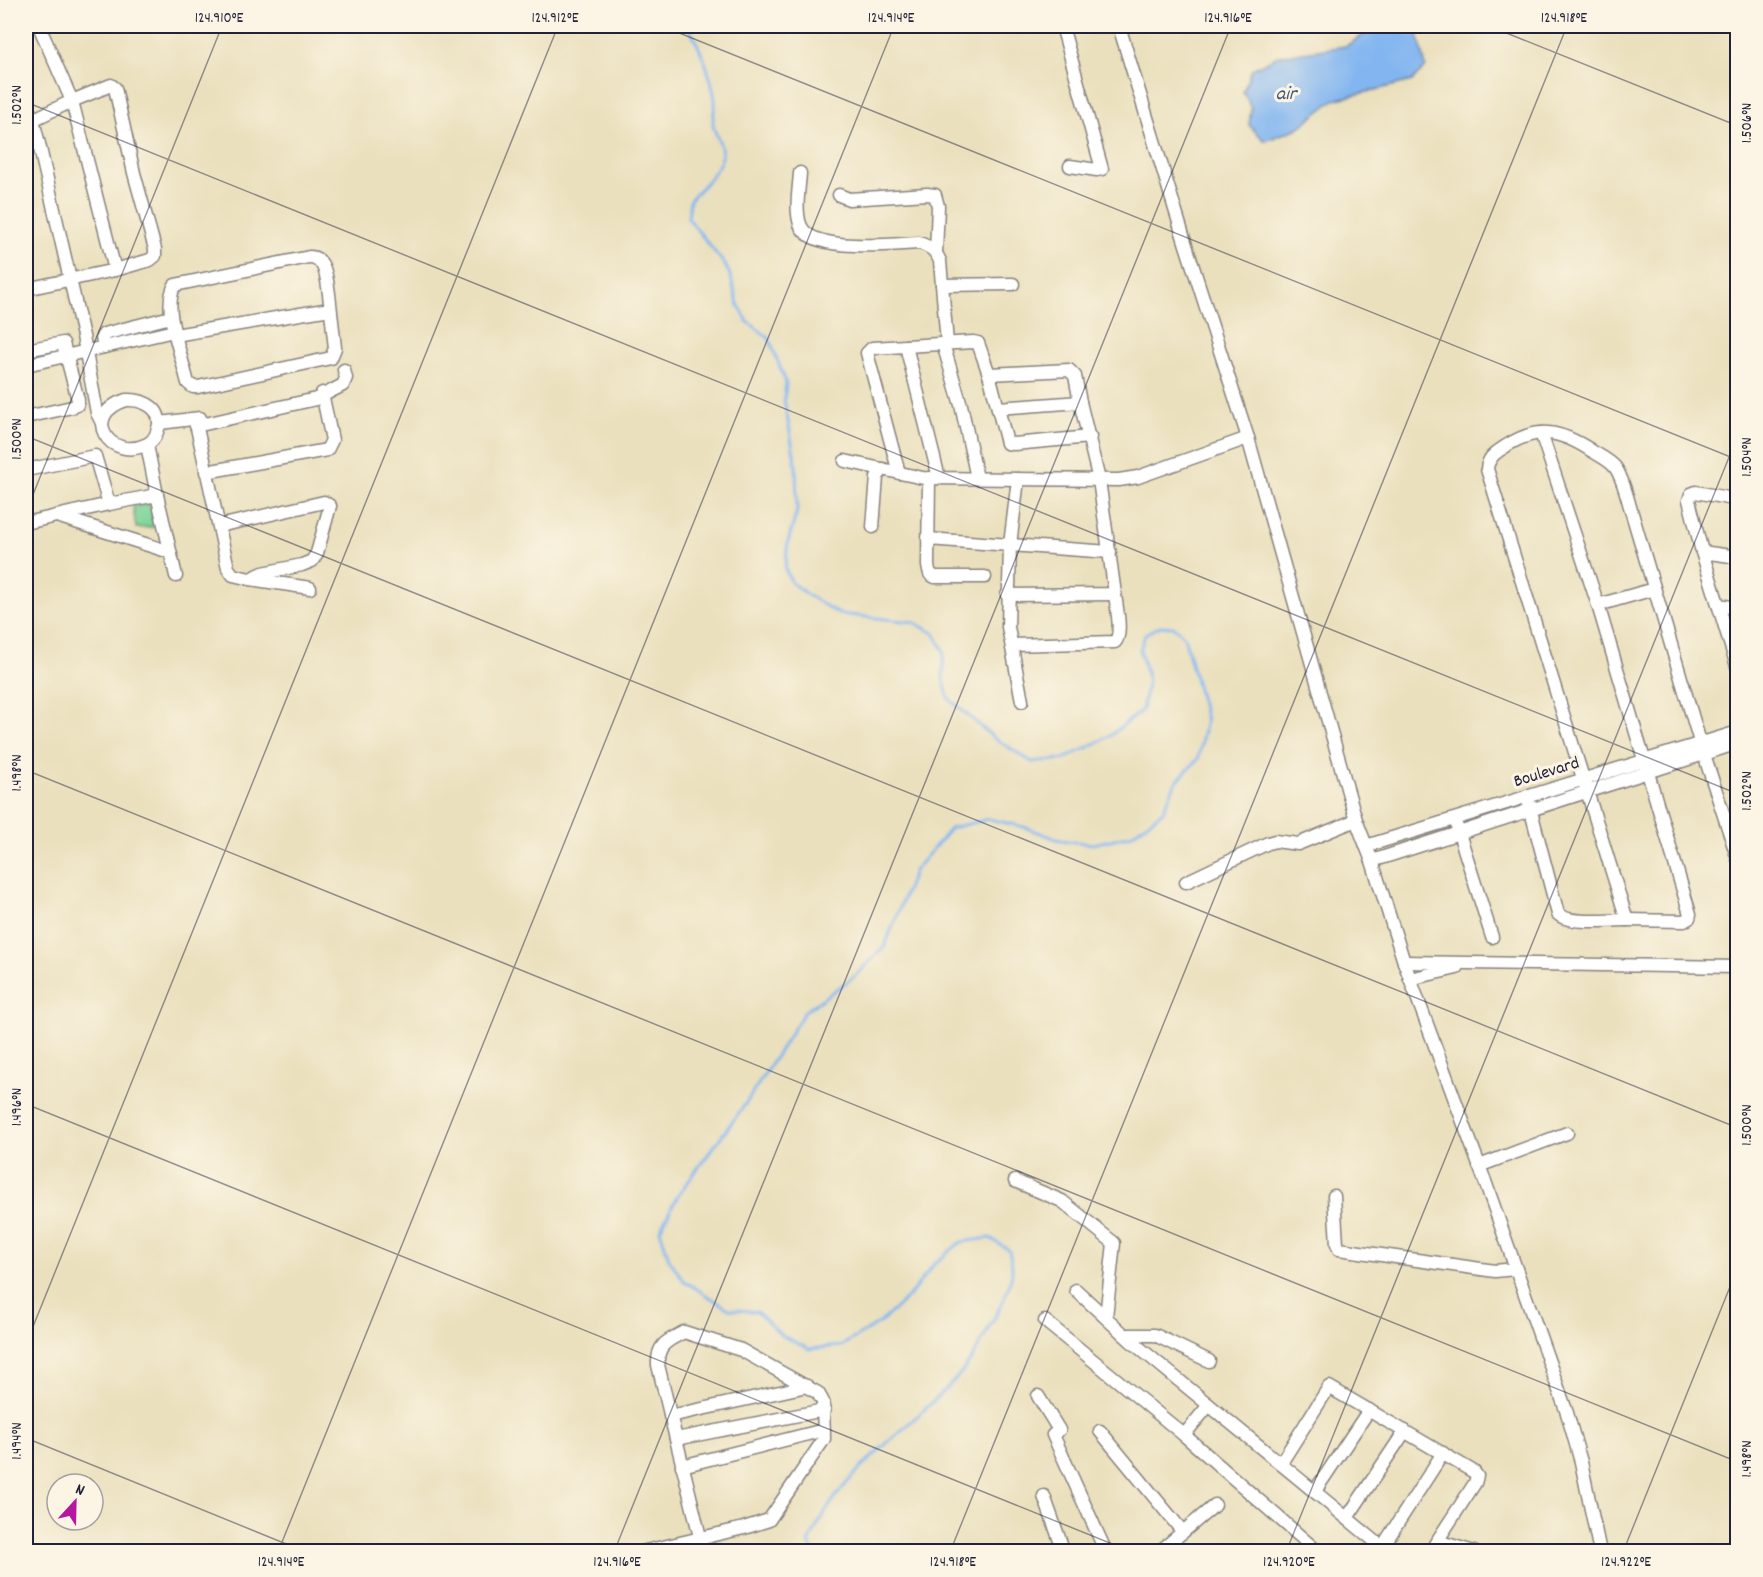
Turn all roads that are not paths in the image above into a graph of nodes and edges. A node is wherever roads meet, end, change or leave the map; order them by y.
1 (39, 26) edge
2 (1062, 26) edge
3 (1119, 26) edge
4 (72, 101) junction
5 (26, 103) edge
6 (29, 122) edge
7 (1070, 166) dead end
8 (800, 173) dead end
9 (839, 195) dead end
10 (936, 252) junction
11 (115, 270) junction
12 (71, 281) junction
13 (1013, 284) dead end
14 (942, 285) junction
15 (26, 287) edge
16 (330, 309) junction
17 (171, 317) junction
18 (175, 333) junction
19 (945, 343) junction
20 (906, 346) junction
21 (104, 347) junction
22 (26, 350) edge
23 (86, 351) junction
24 (67, 356) junction
25 (26, 364) edge
26 (344, 370) dead end
27 (990, 374) junction
28 (323, 394) junction
29 (1080, 402) junction
30 (998, 408) junction
31 (26, 417) edge
32 (195, 422) junction
33 (102, 423) junction
34 (160, 423) junction
35 (1541, 433) junction
36 (1090, 437) junction
37 (1248, 438) junction
38 (147, 445) junction
39 (845, 461) dead end
40 (26, 470) edge
41 (883, 470) junction
42 (206, 471) junction
43 (899, 473) junction
44 (934, 478) junction
45 (977, 478) junction
46 (1018, 479) junction
47 (1099, 480) junction
48 (157, 495) junction
49 (1737, 500) edge
50 (109, 504) junction
51 (56, 516) junction
52 (26, 523) edge
53 (219, 526) junction
54 (873, 527) dead end
55 (928, 539) junction
56 (1010, 544) junction
57 (170, 552) junction
58 (1110, 552) junction
59 (1702, 552) junction
60 (1737, 557) edge
61 (176, 576) dead end
62 (985, 577) dead end
63 (250, 579) junction
64 (310, 588) dead end
65 (1654, 589) junction
66 (1115, 594) junction
67 (1007, 595) junction
68 (1718, 604) junction
69 (1598, 605) junction
70 (1737, 608) edge
71 (1012, 645) junction
72 (1736, 656) edge
73 (1737, 669) edge
74 (1022, 701) dead end
75 (1737, 732) edge
76 (1737, 743) edge
77 (1702, 748) junction
78 (1647, 766) junction
79 (1584, 778) junction
80 (1588, 791) junction
81 (1527, 796) junction
82 (1530, 809) junction
83 (1356, 820) junction
84 (1454, 820) junction
85 (1459, 833) junction
86 (1366, 846) junction
87 (1737, 859) edge
88 (1372, 861) junction
89 (1186, 882) dead end
90 (1627, 920) junction
91 (1491, 937) dead end
92 (1404, 962) junction
93 (1476, 964) junction
94 (1737, 967) edge
95 (1410, 979) junction
96 (1567, 1133) dead end
97 (1479, 1166) junction
98 (1015, 1181) dead end
99 (1334, 1196) dead end
100 (1515, 1269) junction
101 (1076, 1290) dead end
102 (1106, 1317) junction
103 (1046, 1321) dead end
104 (1125, 1335) junction
105 (1209, 1361) dead end
106 (807, 1386) junction
107 (1038, 1396) dead end
108 (1209, 1405) junction
109 (824, 1410) junction
110 (1369, 1410) junction
111 (670, 1416) junction
112 (824, 1430) junction
113 (1100, 1431) dead end
114 (1405, 1431) junction
115 (1184, 1435) junction
116 (676, 1439) junction
117 (1443, 1454) junction
118 (1281, 1463) junction
119 (682, 1466) junction
120 (1315, 1491) junction
121 (1044, 1496) dead end
122 (1215, 1505) dead end
123 (1347, 1518) junction
124 (1183, 1532) junction
125 (700, 1537) junction
126 (1434, 1546) edge
127 (1381, 1549) edge
128 (641, 1551) edge
129 (703, 1551) edge
130 (1064, 1551) edge
131 (1106, 1551) edge
132 (1159, 1551) edge
133 (1318, 1551) edge
134 (1474, 1551) edge
135 (1600, 1551) edge

1 - 4 street
2 - 7 street
3 - 37 street
4 - 6 street
4 - 11 street
4 - 11 street
5 - 6 street
6 - 12 street
8 - 10 street
9 - 10 street
10 - 14 street
11 - 12 street
12 - 15 street
12 - 23 street
13 - 14 street
14 - 19 street
16 - 17 street
16 - 18 street
16 - 18 street
17 - 18 street
17 - 21 street
18 - 21 street
19 - 20 street
19 - 27 street
19 - 45 street
20 - 43 street
20 - 44 street
21 - 23 street
22 - 24 street
23 - 24 street
23 - 33 street
24 - 25 street
24 - 31 street
26 - 28 street
27 - 29 street
27 - 30 street
28 - 32 street
28 - 42 street
29 - 30 street
29 - 36 street
30 - 36 street
32 - 34 street
32 - 42 street
33 - 34 street
33 - 38 street
34 - 38 street
35 - 65 street
35 - 69 street
35 - 79 street
36 - 47 street
37 - 47 street
37 - 83 street
38 - 48 street
39 - 41 street
40 - 50 street
41 - 43 street
41 - 54 street
42 - 53 street
43 - 44 street
44 - 45 street
44 - 55 street
45 - 46 street
46 - 47 street
46 - 56 street
47 - 58 street
48 - 50 street
48 - 57 street
49 - 59 street
50 - 51 street
51 - 52 street
51 - 57 street
53 - 63 street
53 - 63 street
55 - 56 street
55 - 62 street
56 - 58 street
56 - 67 street
57 - 61 street
58 - 66 street
59 - 60 street
59 - 68 street
63 - 64 street
65 - 69 street
65 - 77 street
66 - 67 street
66 - 71 street
67 - 71 street
68 - 70 street
68 - 72 street
69 - 78 street
71 - 74 street
72 - 73 street
75 - 77 street, Boulevard
76 - 77 street, Boulevard
77 - 78 street, Boulevard
77 - 87 street
78 - 79 street, Boulevard
78 - 80 street, Boulevard
78 - 90 street
79 - 80 street
79 - 81 street, Boulevard
80 - 82 street, Boulevard
80 - 90 street
81 - 82 street
81 - 84 street, Boulevard
82 - 85 street, Boulevard
82 - 90 street
83 - 86 street
83 - 89 street
84 - 85 street
84 - 86 street, Boulevard
85 - 88 street, Boulevard
85 - 91 street
86 - 88 street
88 - 92 street
92 - 93 street
92 - 95 street
93 - 94 street
93 - 95 street
95 - 97 street
96 - 97 street
97 - 100 street
98 - 102 street
99 - 100 street
100 - 135 street
101 - 102 street
102 - 104 street
103 - 115 street
104 - 105 street
104 - 108 street
106 - 109 street
106 - 111 street
106 - 111 street
107 - 131 street
108 - 115 street
108 - 118 street
109 - 112 street
109 - 116 street
110 - 114 street
110 - 118 street
110 - 120 street
111 - 116 street
112 - 119 street
112 - 125 street
113 - 124 street
114 - 117 street
114 - 123 street
115 - 133 street
116 - 119 street
117 - 126 street
117 - 127 street
118 - 120 street
119 - 125 street
120 - 123 street
121 - 130 street
122 - 124 street
123 - 127 street
124 - 132 street
125 - 128 street
125 - 129 street
126 - 134 street

